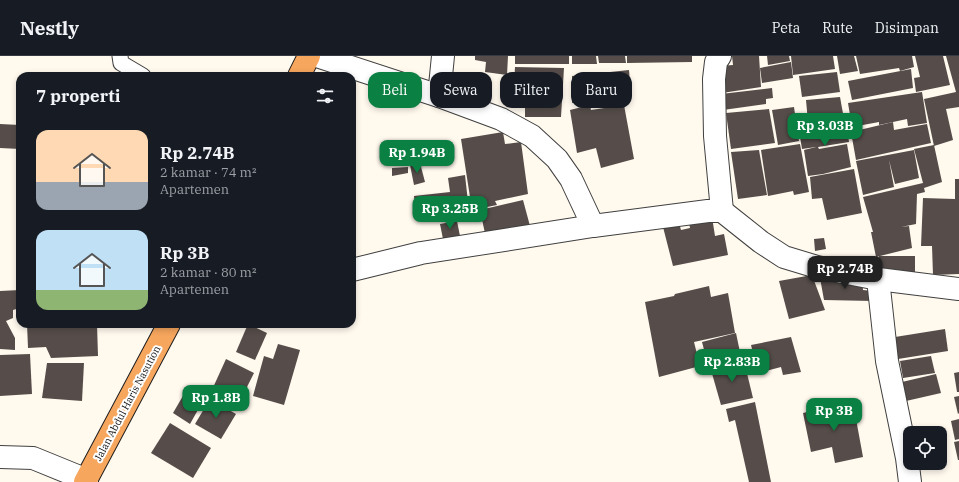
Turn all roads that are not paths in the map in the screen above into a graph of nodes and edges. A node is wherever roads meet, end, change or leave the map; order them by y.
1 (120, 56) edge
2 (309, 56) edge
3 (317, 56) edge
4 (443, 56) edge
5 (720, 56) edge
6 (136, 72) edge
7 (301, 72) edge
8 (441, 72) edge
9 (430, 93) edge
10 (471, 108) edge
11 (722, 211) junction
12 (593, 226) junction
13 (356, 269) edge
14 (878, 279) junction
15 (959, 289) edge
16 (167, 328) edge
17 (0, 457) edge
18 (86, 481) edge
19 (910, 482) edge

1 - 6 lane
2 - 7 highway
3 - 9 street
4 - 8 street
5 - 11 street
10 - 12 street
11 - 12 street
11 - 14 street
12 - 13 street
14 - 15 street
14 - 19 street
16 - 18 highway, Jalan Abdul Haris Nasution
17 - 18 street

